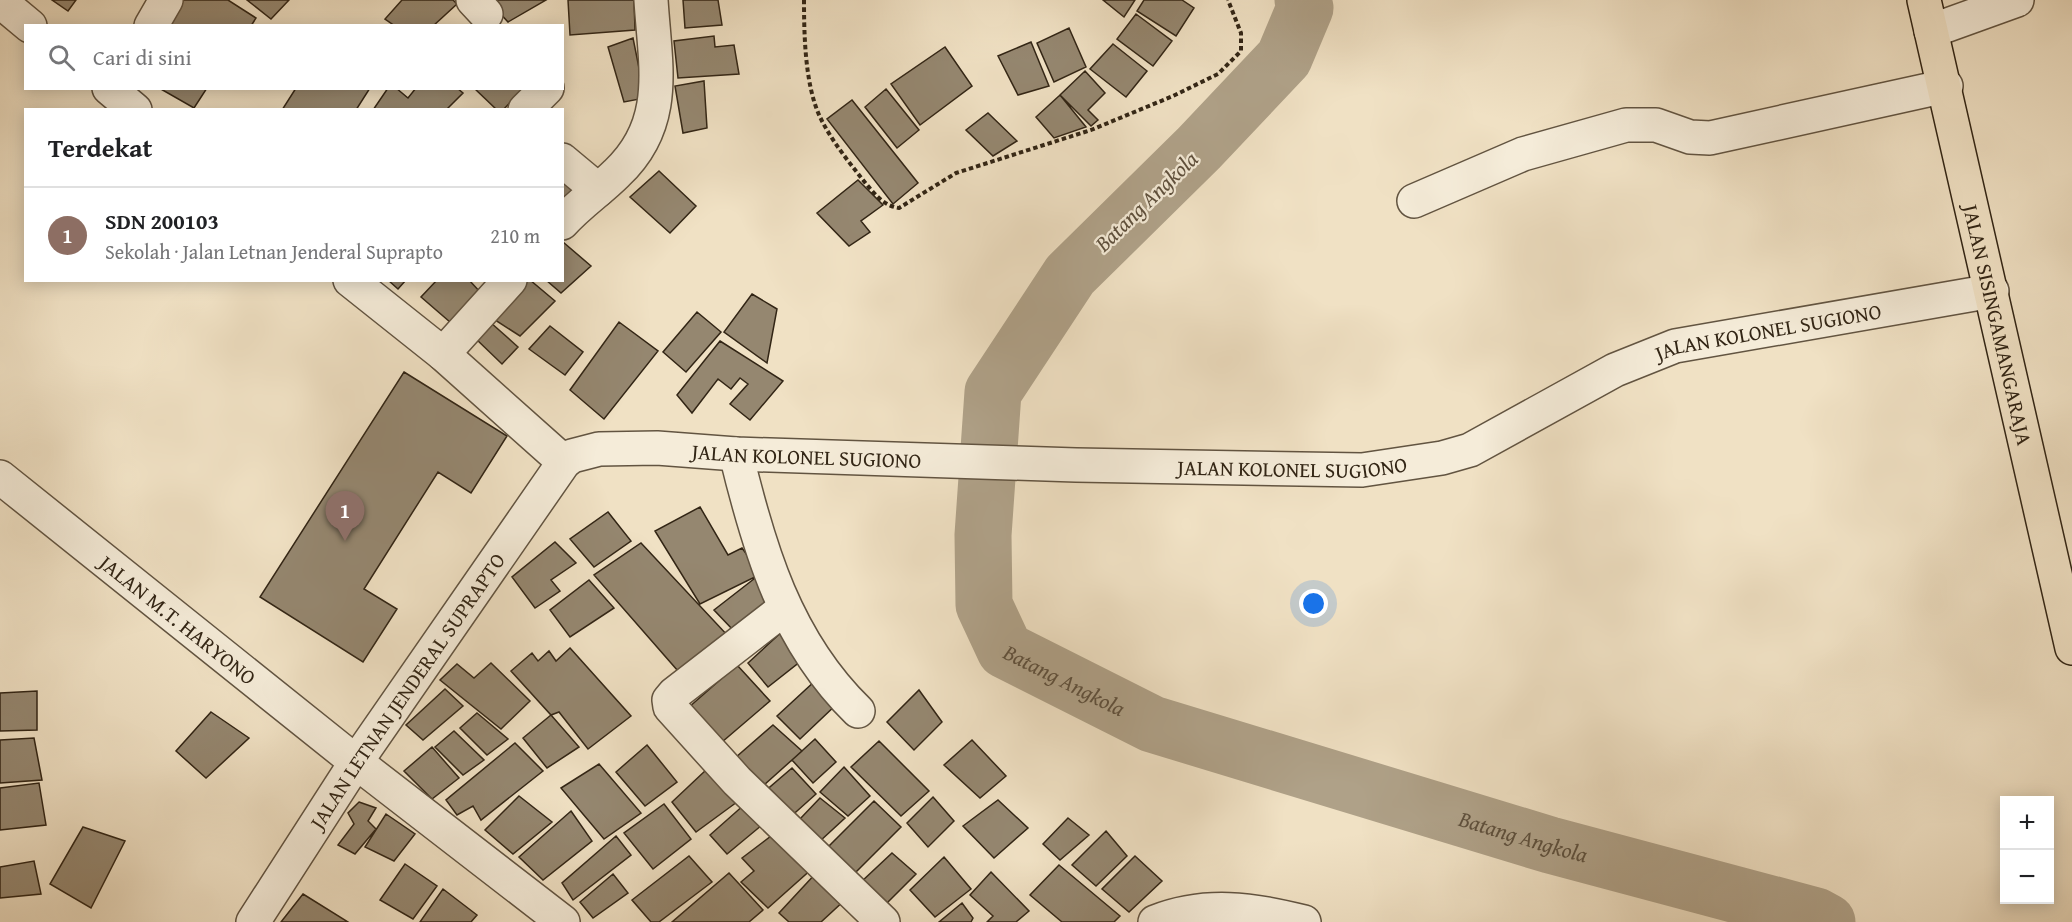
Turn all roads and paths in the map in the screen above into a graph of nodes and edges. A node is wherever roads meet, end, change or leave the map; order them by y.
1 (166, 0) edge
2 (651, 0) edge
3 (804, 0) edge
4 (1228, 0) edge
5 (2017, 0) edge
6 (0, 1) edge
7 (1928, 15) edge
8 (28, 24) edge
9 (152, 24) edge
10 (1946, 86) junction
11 (546, 90) edge
12 (527, 108) edge
13 (564, 162) edge
14 (598, 190) junction
15 (1414, 201) dead end
16 (564, 221) edge
17 (353, 282) edge
18 (508, 282) edge
19 (1992, 291) junction
20 (443, 354) junction
21 (736, 454) junction
22 (564, 462) junction
23 (0, 477) edge
24 (786, 608) junction
25 (2070, 627) edge
26 (858, 711) dead end
27 (356, 762) junction
28 (253, 922) edge
29 (563, 922) edge
30 (883, 922) edge
31 (1155, 922) edge
32 (1304, 922) edge

1 - 9 street
2 - 14 street
3 - 4 path
5 - 7 street
6 - 8 street
7 - 10 highway, JALAN SISINGAMANGARAJA
10 - 15 street
10 - 19 highway, JALAN SISINGAMANGARAJA
11 - 12 street
13 - 14 street
14 - 16 street
17 - 20 street
18 - 20 street
19 - 21 street, JALAN KOLONEL SUGIONO
19 - 25 highway, JALAN SISINGAMANGARAJA
20 - 22 street
21 - 22 street, JALAN KOLONEL SUGIONO
21 - 24 street
22 - 27 street, JALAN LETNAN JENDERAL SUPRAPTO
23 - 27 street, JALAN M.T. HARYONO
24 - 26 street
24 - 30 street
27 - 28 street, JALAN LETNAN JENDERAL SUPRAPTO
27 - 29 street, JALAN M.T. HARYONO
31 - 32 street

